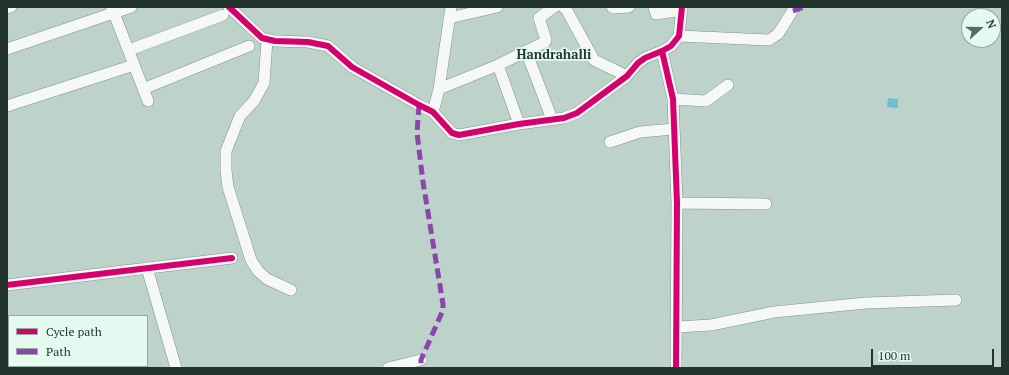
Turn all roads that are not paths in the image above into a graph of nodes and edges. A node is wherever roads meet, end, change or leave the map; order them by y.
1 (11, 7) edge
2 (131, 7) edge
3 (554, 7) edge
4 (563, 7) edge
5 (612, 7) edge
6 (629, 7) edge
7 (654, 7) edge
8 (795, 7) edge
9 (7, 8) edge
10 (491, 8) edge
11 (682, 9) edge
12 (113, 10) edge
13 (226, 11) edge
14 (450, 12) edge
15 (679, 36) junction
16 (267, 40) junction
17 (249, 46) dead end
18 (7, 49) edge
19 (128, 50) junction
20 (526, 51) junction
21 (662, 51) junction
22 (134, 65) junction
23 (498, 65) junction
24 (627, 76) junction
25 (728, 85) dead end
26 (143, 89) junction
27 (439, 89) junction
28 (673, 99) junction
29 (148, 101) dead end
30 (7, 106) edge
31 (433, 112) junction
32 (552, 119) junction
33 (519, 124) junction
34 (674, 129) junction
35 (610, 142) dead end
36 (677, 203) junction
37 (766, 204) dead end
38 (232, 258) dead end
39 (147, 268) junction
40 (7, 285) edge
41 (291, 290) dead end
42 (956, 300) dead end
43 (677, 327) junction
44 (420, 360) dead end
45 (176, 368) edge
46 (388, 368) edge
47 (676, 368) edge

1 - 9 street
2 - 12 street
3 - 20 street
4 - 24 street
5 - 6 street
7 - 11 street
8 - 15 street
10 - 14 street
11 - 15 street
12 - 18 street
12 - 19 street
13 - 16 street
13 - 19 street
14 - 27 street
15 - 21 street
16 - 31 street
16 - 41 street
17 - 26 street
19 - 22 street
20 - 23 street
20 - 32 street
21 - 24 street
21 - 28 street
22 - 26 street
22 - 30 street
23 - 27 street
23 - 33 street
24 - 32 street
25 - 28 street
26 - 29 street
27 - 31 street
28 - 34 street
31 - 33 street
32 - 33 street
34 - 35 street
34 - 36 street
36 - 37 street
36 - 43 street
38 - 39 street
39 - 40 street
39 - 45 street
42 - 43 street
43 - 47 street
44 - 46 street

